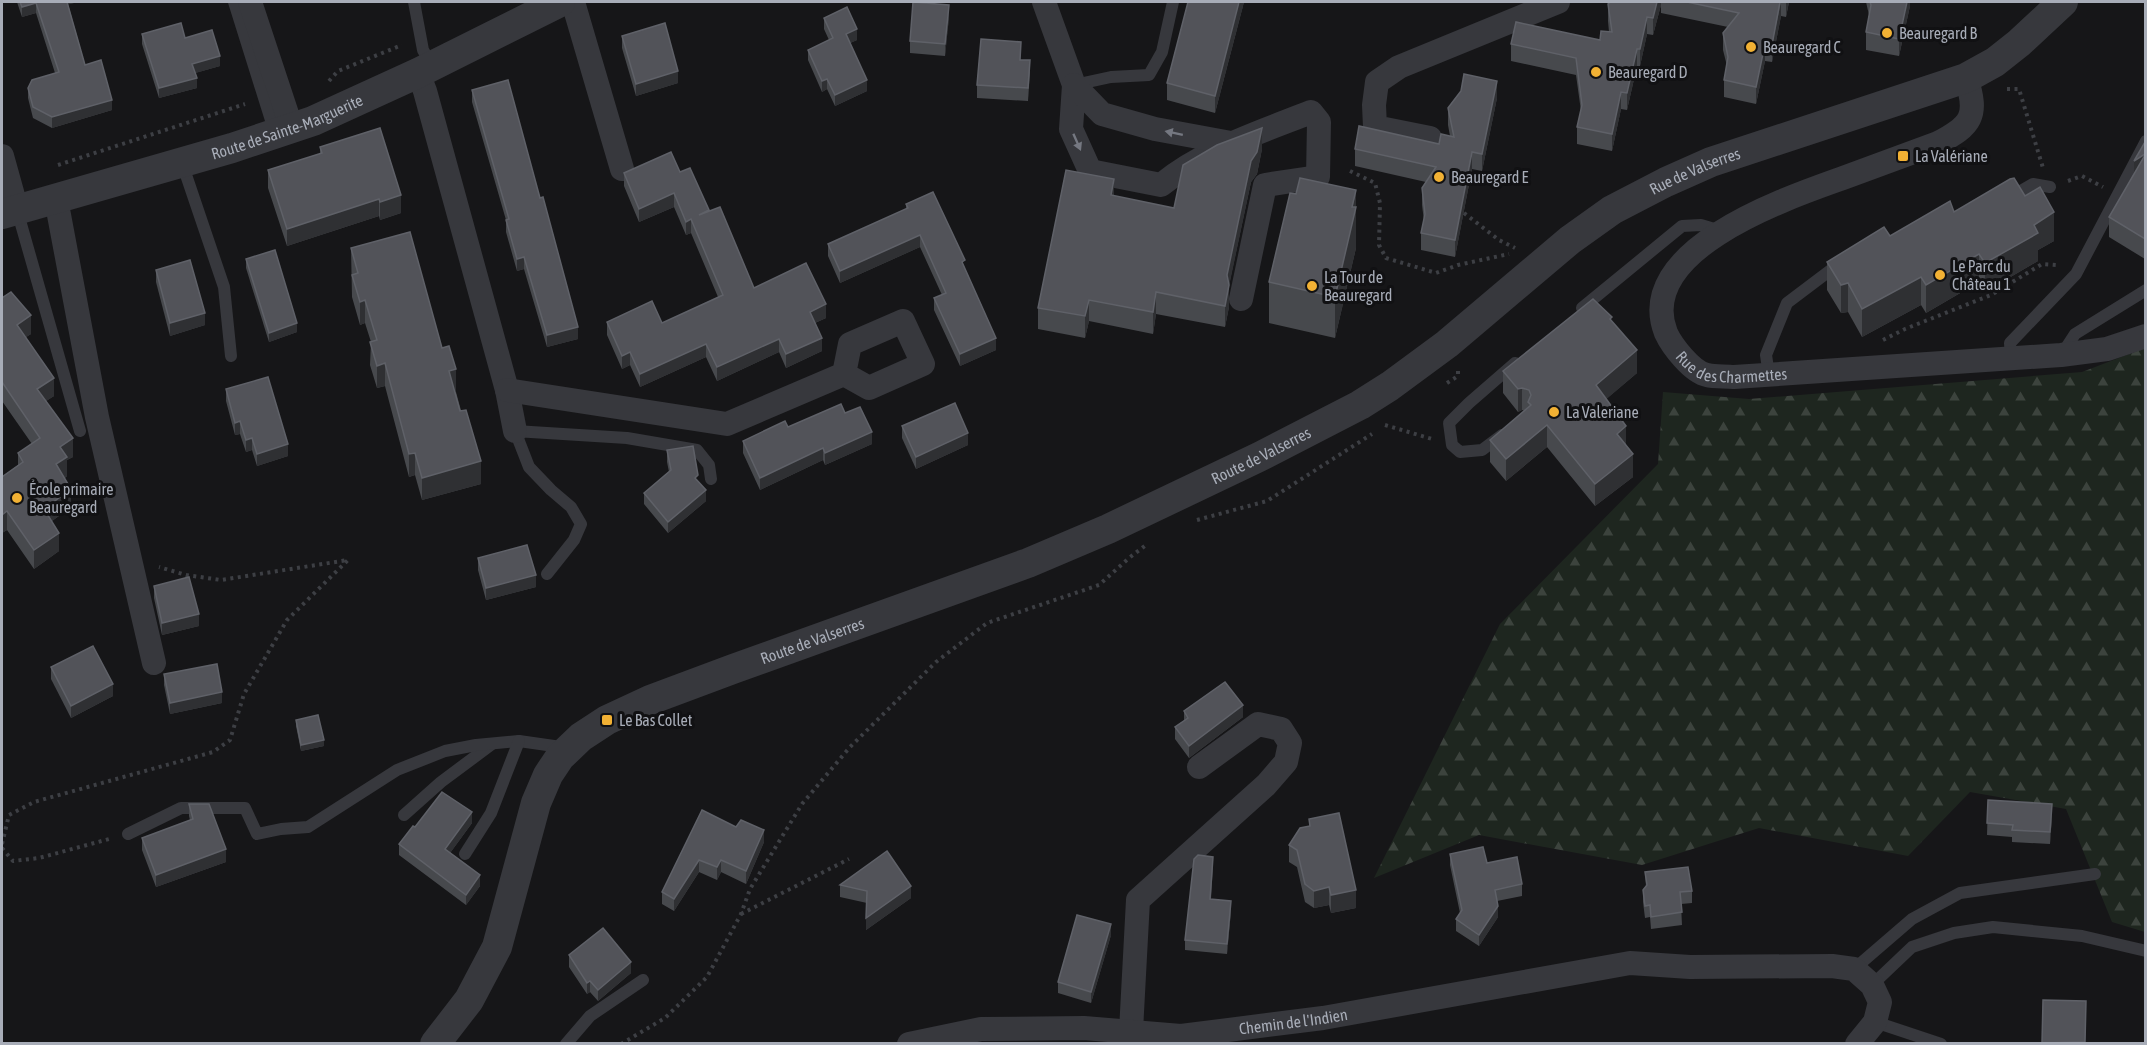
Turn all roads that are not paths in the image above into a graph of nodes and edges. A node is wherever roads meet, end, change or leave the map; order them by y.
1 (234, 2) edge
2 (250, 2) edge
3 (414, 2) edge
4 (560, 2) edge
5 (573, 2) edge
6 (1044, 2) edge
7 (1173, 2) edge
8 (1558, 2) edge
9 (2063, 2) edge
10 (425, 70) junction
11 (1966, 78) junction
12 (1074, 85) junction
13 (284, 131) junction
14 (1430, 138) dead end
15 (2145, 141) edge
16 (1232, 143) junction
17 (2, 156) edge
18 (182, 163) junction
19 (622, 170) dead end
20 (2050, 187) dead end
21 (56, 199) junction
22 (2000, 201) edge
23 (9, 212) edge
24 (1721, 231) junction
25 (1847, 260) edge
26 (2145, 290) edge
27 (1241, 299) dead end
28 (1569, 319) edge
29 (2145, 336) edge
30 (1526, 354) edge
31 (2061, 355) junction
32 (231, 356) dead end
33 (2011, 359) junction
34 (844, 374) dead end
35 (1769, 375) junction
36 (507, 390) junction
37 (1360, 405) joint
38 (1509, 429) edge
39 (80, 431) dead end
40 (515, 431) junction
41 (711, 479) dead end
42 (547, 574) dead end
43 (154, 663) dead end
44 (519, 741) junction
45 (492, 744) junction
46 (570, 748) junction
47 (1199, 767) dead end
48 (404, 815) dead end
49 (128, 834) road end
50 (465, 854) dead end
51 (2095, 874) dead end
52 (2145, 951) edge
53 (1854, 969) junction
54 (642, 980) dead end
55 (1872, 985) junction
56 (1875, 1022) junction
57 (1131, 1031) junction
58 (435, 1044) edge
59 (566, 1044) edge
60 (909, 1044) edge
61 (1857, 1044) edge
62 (1941, 1044) edge

1 - 13 lane
2 - 13 street
3 - 10 lane
4 - 10 street, Route de Sainte-Marguerite
5 - 19 street
6 - 12 street
7 - 12 lane
8 - 14 street
9 - 11 street, Rue de Valserres
10 - 13 street, Route de Sainte-Marguerite
10 - 36 street
11 - 24 street, Rue des Charmettes
11 - 37 street, Rue de Valserres
16 -> 12 street
12 -> 16 street
13 - 18 street, Route de Sainte-Marguerite
15 - 33 lane
16 - 27 street
17 - 23 street
18 - 21 street, Route de Sainte-Marguerite
18 - 32 lane
20 - 22 lane
21 - 23 street, Route de Sainte-Marguerite
21 - 43 street
23 - 39 lane
24 - 28 lane
24 - 35 street, Rue des Charmettes
25 - 35 lane
26 - 31 lane
29 - 31 street, Rue des Charmettes
30 - 38 lane
31 - 33 street, Rue des Charmettes
33 - 35 street, Rue des Charmettes
34 - 36 street
36 - 40 street
37 - 46 street, Route de Valserres
40 - 41 lane
40 - 42 lane
44 - 45 lane
44 - 46 lane
44 - 50 lane
45 - 48 lane
45 - 49 lane
46 - 58 street, Route de Valserres
47 - 57 street
51 - 53 lane
52 - 55 lane
53 - 55 street
53 - 57 street, Chemin de l'Indien
54 - 59 lane
55 - 56 street
56 - 61 street
56 - 62 lane
57 - 60 street, Chemin de l'Indien

